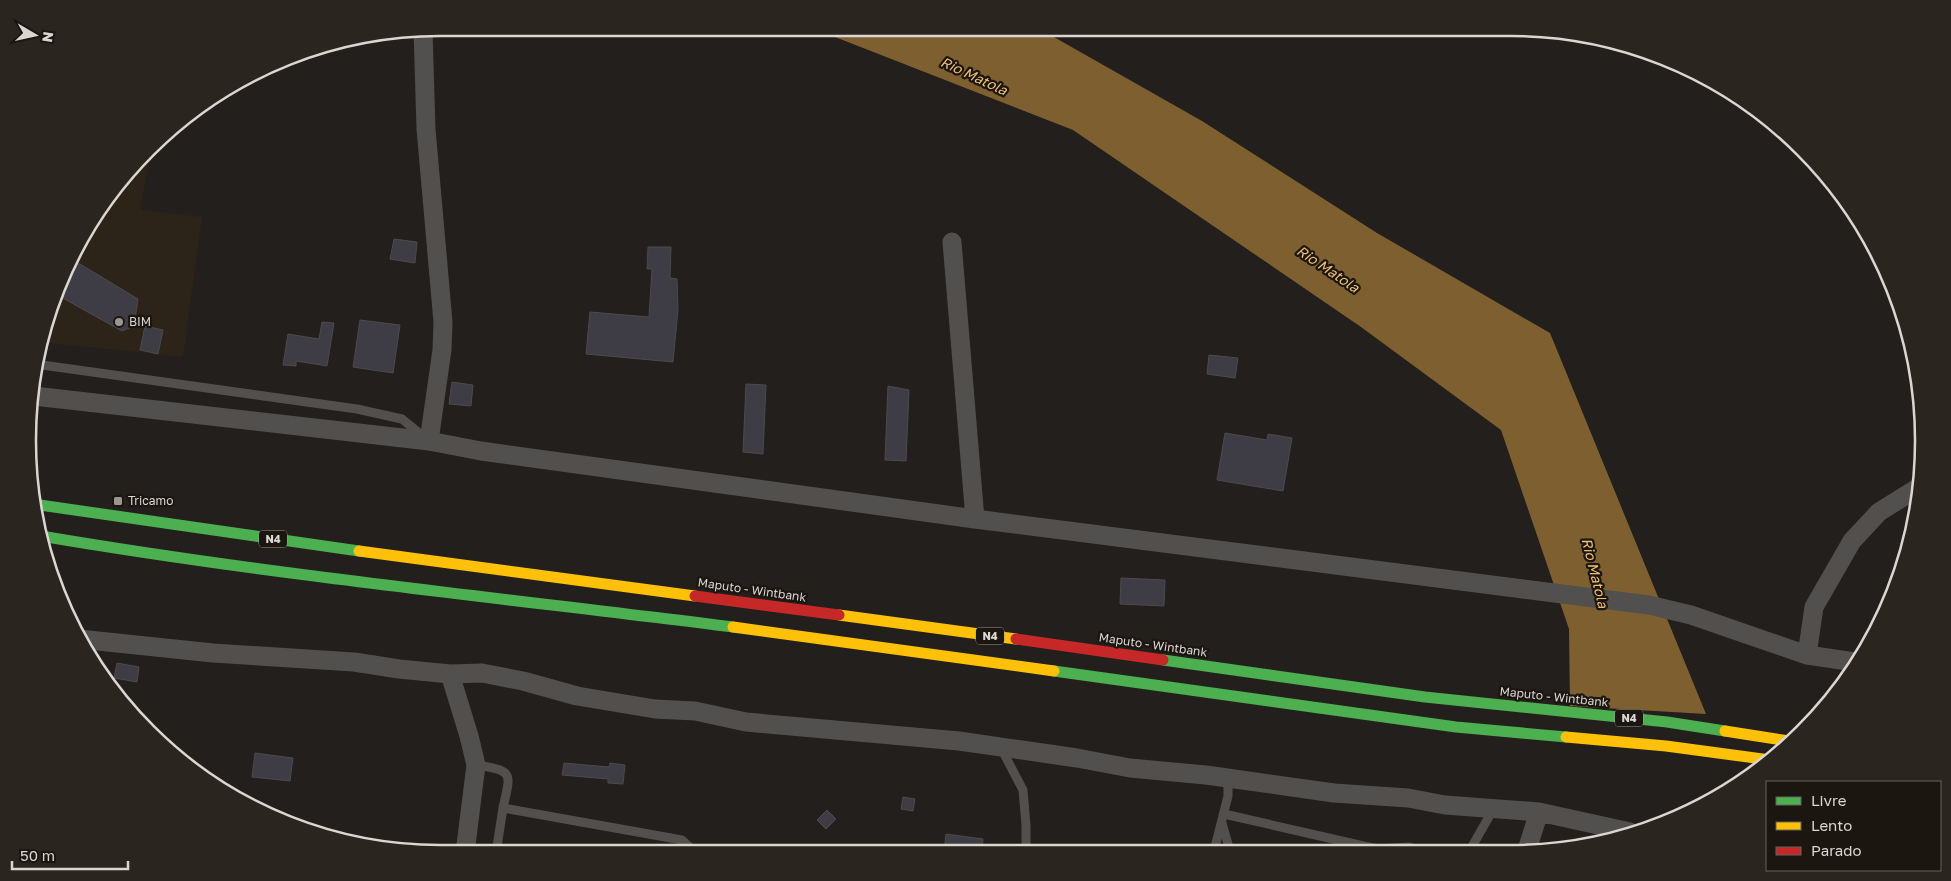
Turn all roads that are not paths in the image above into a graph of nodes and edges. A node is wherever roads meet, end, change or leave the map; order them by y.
1 (423, 37) edge
2 (952, 242) dead end
3 (44, 365) edge
4 (39, 397) edge
5 (429, 441) junction
6 (1911, 492) edge
7 (42, 505) edge
8 (975, 519) junction
9 (48, 537) edge
10 (88, 640) edge
11 (1807, 655) junction
12 (1849, 661) edge
13 (450, 674) junction
14 (1781, 740) edge
15 (1001, 747) junction
16 (1760, 759) edge
17 (476, 765) junction
18 (1228, 778) junction
19 (503, 808) junction
20 (1494, 808) junction
21 (1539, 812) junction
22 (1223, 818) junction
23 (1619, 830) edge
24 (1529, 844) edge
25 (466, 845) edge
26 (497, 845) edge
27 (688, 845) edge
28 (1026, 845) edge
29 (1216, 845) edge
30 (1229, 845) edge
31 (1357, 845) edge
32 (1473, 845) edge

1 - 5 street
2 - 8 street
3 - 5 lane
4 - 5 street
5 - 8 street
6 - 11 street
7 - 14 highway, Maputo - Wintbank / N4
8 - 11 street
9 - 16 highway, N4
10 - 13 street
11 - 12 street
13 - 15 street
13 - 17 street
15 - 18 street
15 - 28 lane
17 - 19 lane
17 - 25 street
18 - 20 street
18 - 22 lane
19 - 26 lane
19 - 27 lane
20 - 21 street
20 - 32 lane
21 - 23 street
21 - 24 street
22 - 29 lane
22 - 30 lane
22 - 31 lane

